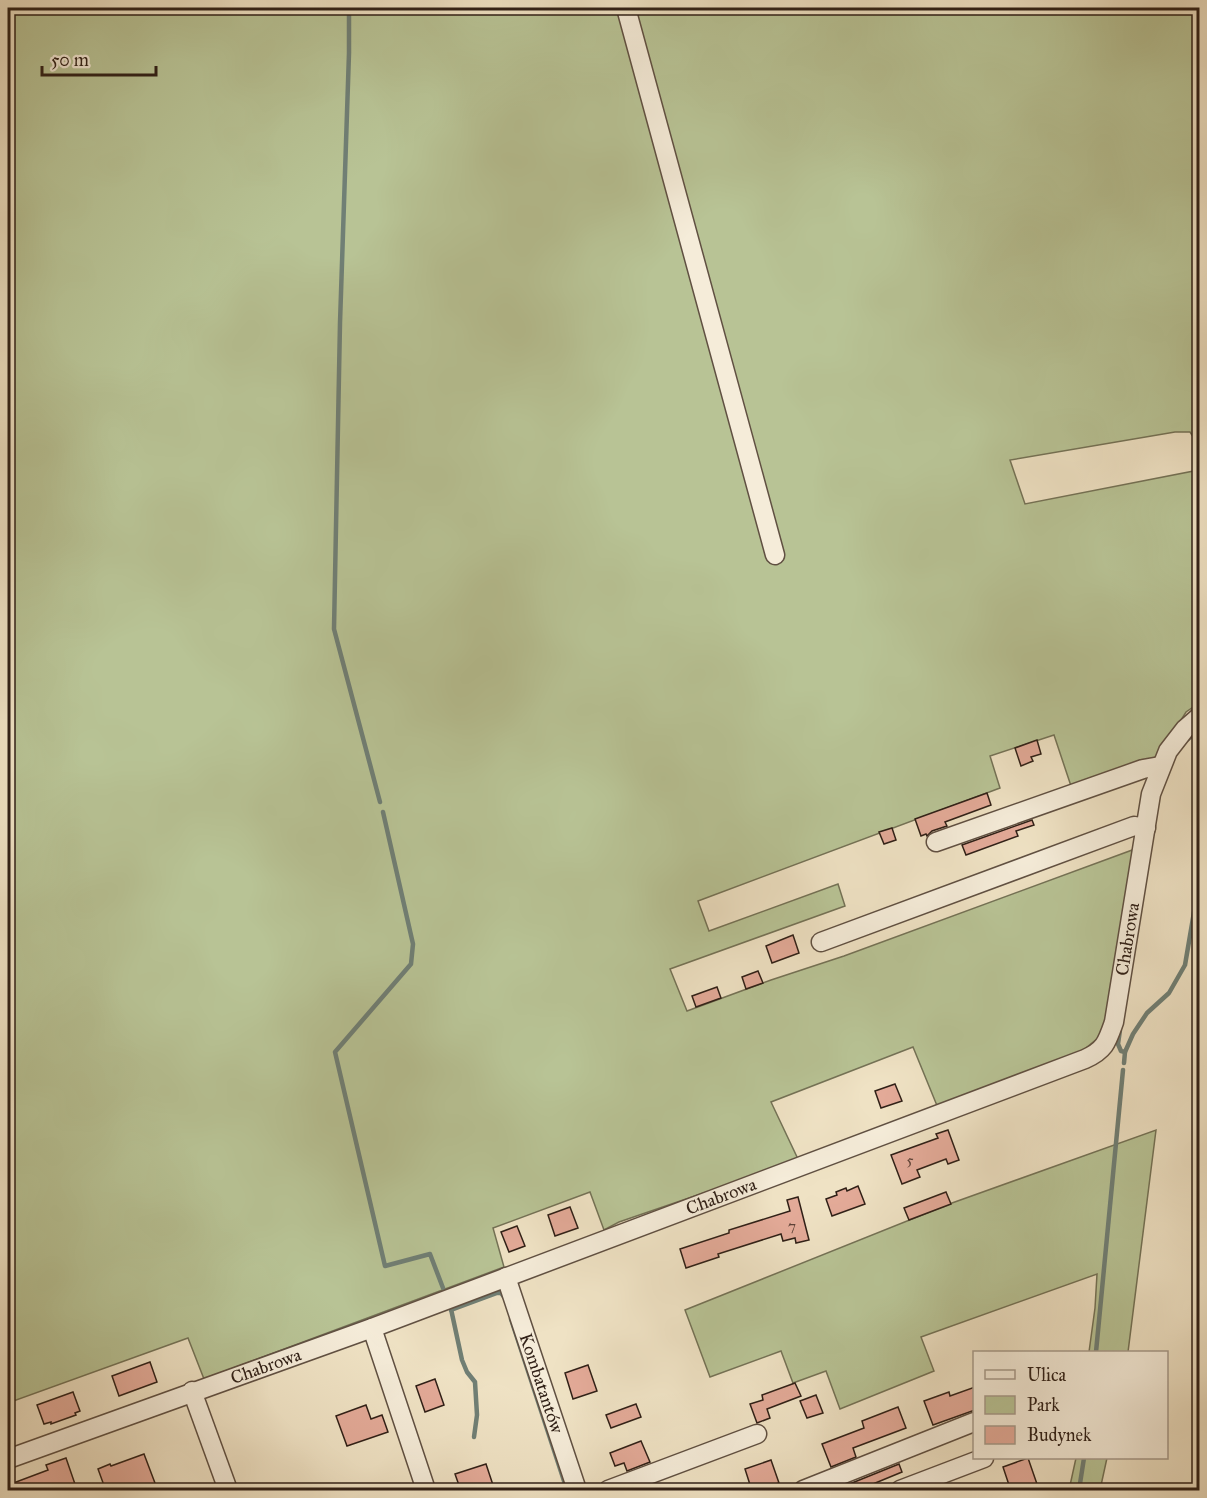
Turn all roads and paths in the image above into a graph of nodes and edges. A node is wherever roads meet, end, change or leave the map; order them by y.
1 (626, 8) edge
2 (775, 555) dead end
3 (1200, 716) edge
4 (1161, 766) junction
5 (1146, 828) junction
6 (936, 842) dead end
7 (821, 942) dead end
8 (506, 1277) junction
9 (372, 1328) junction
10 (192, 1391) junction
11 (973, 1423) edge
12 (757, 1434) dead end
13 (981, 1459) edge
14 (8, 1460) edge
15 (228, 1491) edge
16 (426, 1491) edge
17 (578, 1491) edge
18 (608, 1491) edge
19 (803, 1491) edge
20 (900, 1491) edge

1 - 2 street
3 - 4 street, Chabrowa
4 - 5 street, Chabrowa
4 - 6 street
5 - 7 street
5 - 8 street, Chabrowa
8 - 9 street, Chabrowa
8 - 17 street, Kombatantów
9 - 10 street, Chabrowa
9 - 16 street
10 - 14 street, Chabrowa
10 - 15 street
11 - 19 street
12 - 18 street
13 - 20 street

